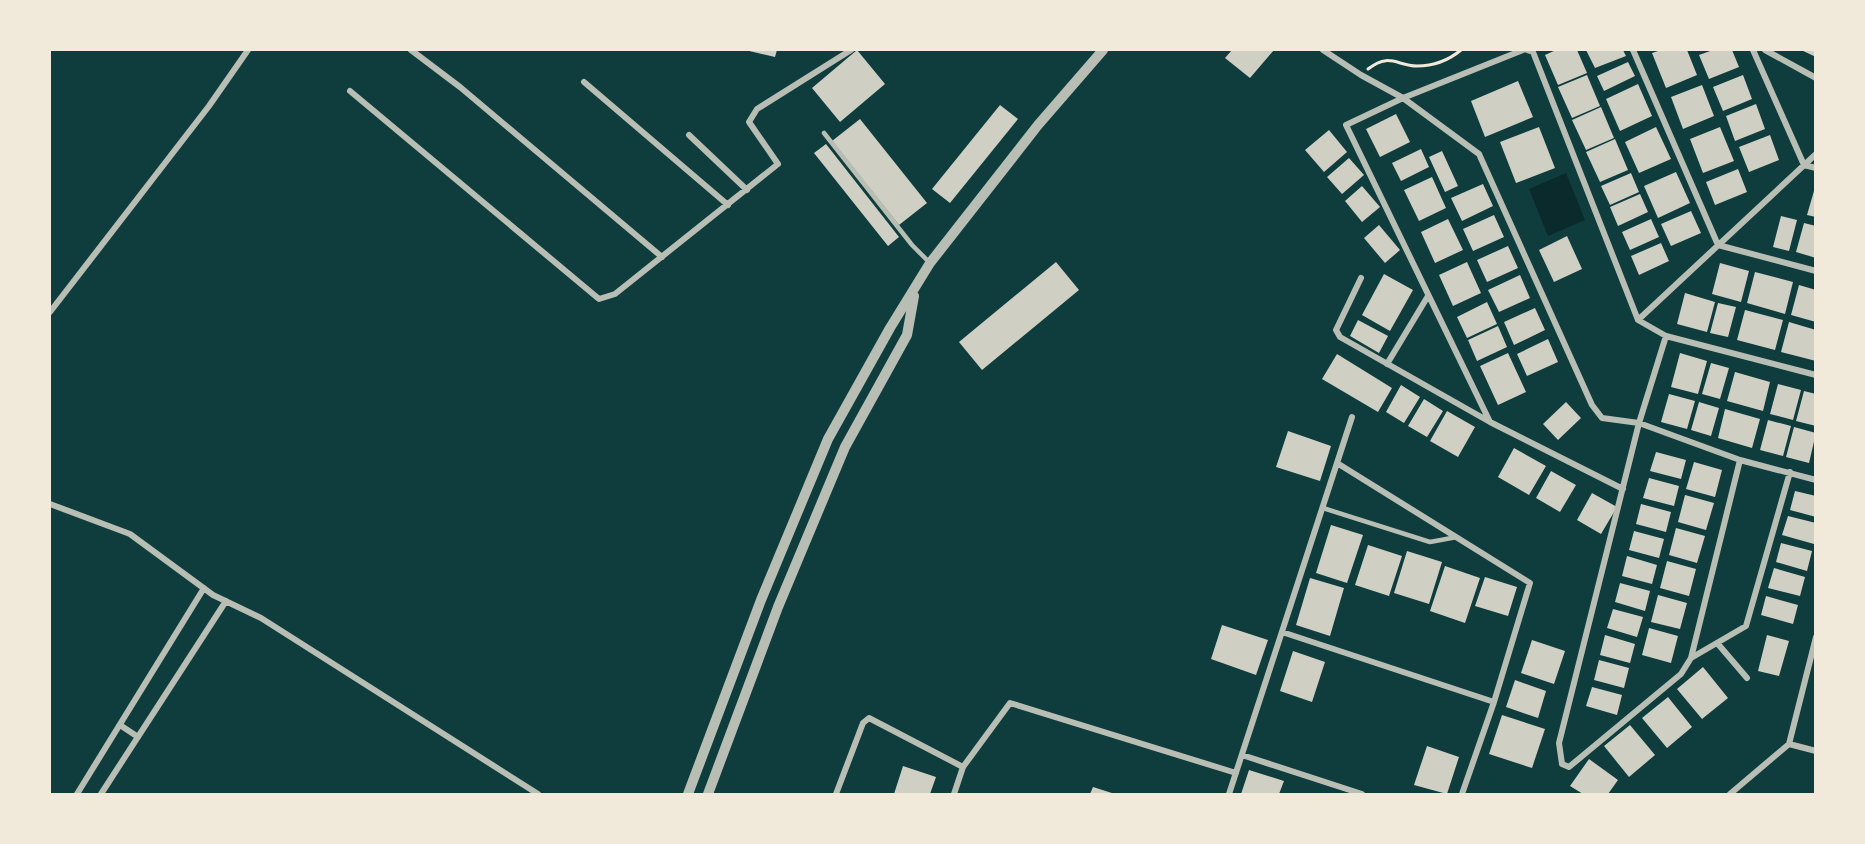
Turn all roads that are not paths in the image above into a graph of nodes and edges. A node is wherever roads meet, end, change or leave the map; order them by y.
1 (248, 50) edge
2 (411, 50) edge
3 (851, 50) edge
4 (1103, 50) edge
5 (1323, 50) edge
6 (1525, 50) edge
7 (1633, 50) edge
8 (1753, 50) edge
9 (1765, 50) edge
10 (1815, 78) edge
11 (584, 82) dead end
12 (350, 91) dead end
13 (1402, 98) junction
14 (824, 133) dead end
15 (689, 135) dead end
16 (1815, 154) edge
17 (1804, 165) junction
18 (1815, 168) edge
19 (747, 190) junction
20 (728, 205) junction
21 (1718, 245) junction
22 (662, 257) junction
23 (930, 263) junction
24 (1815, 271) edge
25 (1361, 278) dead end
26 (915, 290) junction
27 (1428, 296) junction
28 (50, 312) edge
29 (1638, 320) junction
30 (1666, 336) junction
31 (1387, 364) junction
32 (1815, 375) edge
33 (1352, 417) dead end
34 (1490, 422) junction
35 (1639, 423) junction
36 (1740, 460) junction
37 (1337, 463) junction
38 (1790, 472) junction
39 (1815, 480) edge
40 (1623, 489) junction
41 (50, 504) edge
42 (1323, 508) junction
43 (1457, 537) junction
44 (204, 588) junction
45 (226, 601) junction
46 (1282, 632) junction
47 (1815, 637) edge
48 (1718, 644) junction
49 (1691, 658) junction
50 (1747, 678) dead end
51 (1494, 702) junction
52 (120, 725) junction
53 (138, 737) junction
54 (1789, 744) junction
55 (1815, 751) edge
56 (1242, 755) junction
57 (963, 767) junction
58 (1236, 773) junction
59 (77, 795) edge
60 (101, 795) edge
61 (538, 795) edge
62 (688, 795) edge
63 (708, 795) edge
64 (836, 795) edge
65 (954, 795) edge
66 (1229, 795) edge
67 (1362, 795) edge
68 (1462, 795) edge
69 (1730, 795) edge

1 - 28 street
2 - 22 street
3 - 19 street
4 - 23 street
5 - 13 street
6 - 13 street
6 - 29 street
7 - 21 street
8 - 17 street
9 - 10 street
11 - 20 street
12 - 22 street
13 - 27 street
13 - 35 street
14 - 23 lane
15 - 19 street
16 - 17 street
17 - 18 street
17 - 21 street
19 - 20 street
20 - 22 street
21 - 24 street
21 - 29 street
23 - 26 street
25 - 31 street
26 - 62 street
26 - 63 street
27 - 31 street
27 - 34 street
29 - 30 street
30 - 32 street
30 - 35 street
31 - 34 street
33 - 37 street
34 - 40 street
35 - 36 street
35 - 40 street
36 - 38 street
36 - 49 street
37 - 42 street
37 - 43 street
38 - 39 street
38 - 48 street
40 - 49 street
41 - 44 street
42 - 43 lane
42 - 46 street
43 - 51 street
44 - 45 street
44 - 52 street
45 - 53 street
45 - 61 street
46 - 51 street
46 - 56 street
47 - 54 street
48 - 49 street
48 - 50 street
51 - 68 street
52 - 53 street
52 - 59 street
53 - 60 street
54 - 55 street
54 - 69 street
56 - 58 street
56 - 67 street
57 - 58 street
57 - 64 street
57 - 65 street
58 - 66 street

